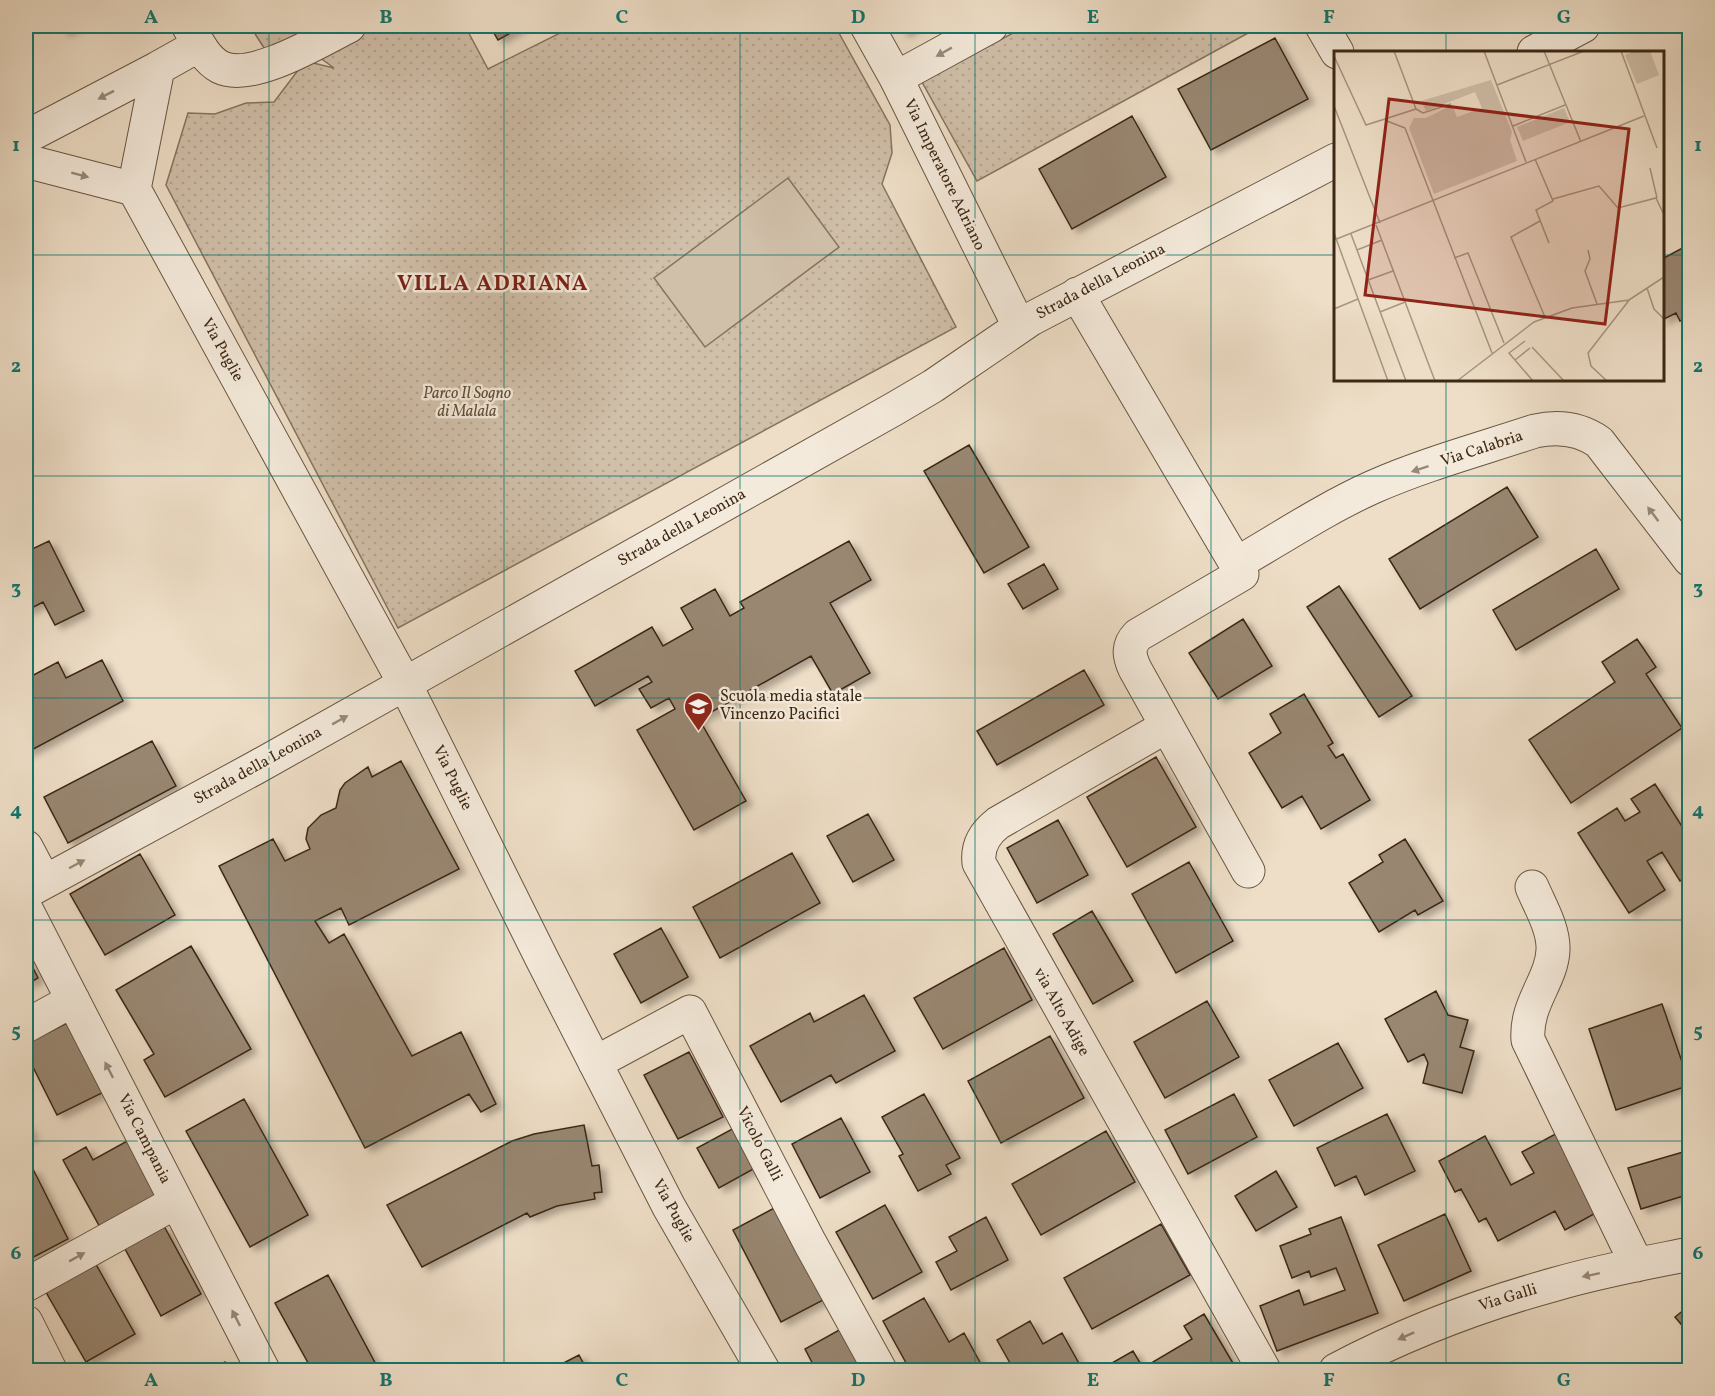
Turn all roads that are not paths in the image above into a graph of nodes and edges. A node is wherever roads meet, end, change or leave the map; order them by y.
1 (349, 26) edge
2 (867, 26) edge
3 (991, 26) edge
4 (1322, 26) edge
5 (1583, 26) edge
6 (193, 35) edge
7 (1336, 51) edge
8 (1536, 51) edge
9 (158, 68) junction
10 (896, 78) junction
11 (26, 137) edge
12 (26, 160) edge
13 (1334, 161) edge
14 (134, 189) junction
15 (1077, 294) junction
16 (1019, 326) junction
17 (1689, 560) edge
18 (1239, 569) junction
19 (405, 684) junction
20 (1167, 726) junction
21 (26, 847) edge
22 (1248, 871) dead end
23 (35, 886) edge
24 (1532, 887) dead end
25 (26, 909) edge
26 (73, 1000) junction
27 (26, 1026) edge
28 (595, 1063) junction
29 (176, 1202) junction
30 (1689, 1254) edge
31 (1637, 1265) junction
32 (26, 1286) edge
33 (26, 1322) edge
34 (50, 1371) edge
35 (263, 1371) edge
36 (764, 1371) edge
37 (880, 1371) edge
38 (1264, 1371) edge
39 (1336, 1371) edge

1 - 6 street
2 - 10 street, Via Imperatore Adriano
3 -> 10 street
4 - 7 street
5 - 8 street
6 - 9 street
9 -> 11 street
9 - 14 street
10 - 16 street, Via Imperatore Adriano
12 -> 14 street
13 - 15 street, Strada della Leonina
14 - 19 street, Via Puglie
15 - 16 street, Strada della Leonina
15 - 18 street
16 - 19 street, Strada della Leonina
17 -> 18 street, Via Calabria
18 - 20 street, Via Calabria
23 -> 19 street, Strada della Leonina
19 - 28 street, Via Puglie
20 - 22 street
20 - 38 street, via Alto Adige
21 - 23 street
24 - 31 street
25 - 26 street, Via Campania
26 - 27 street
29 -> 26 street, Via Campania
28 - 36 street, Via Puglie
28 - 37 street, Vicolo Galli
32 -> 29 street
35 -> 29 street, Via Campania
30 - 31 street, Via Galli
31 -> 39 street, Via Galli
33 - 34 street

